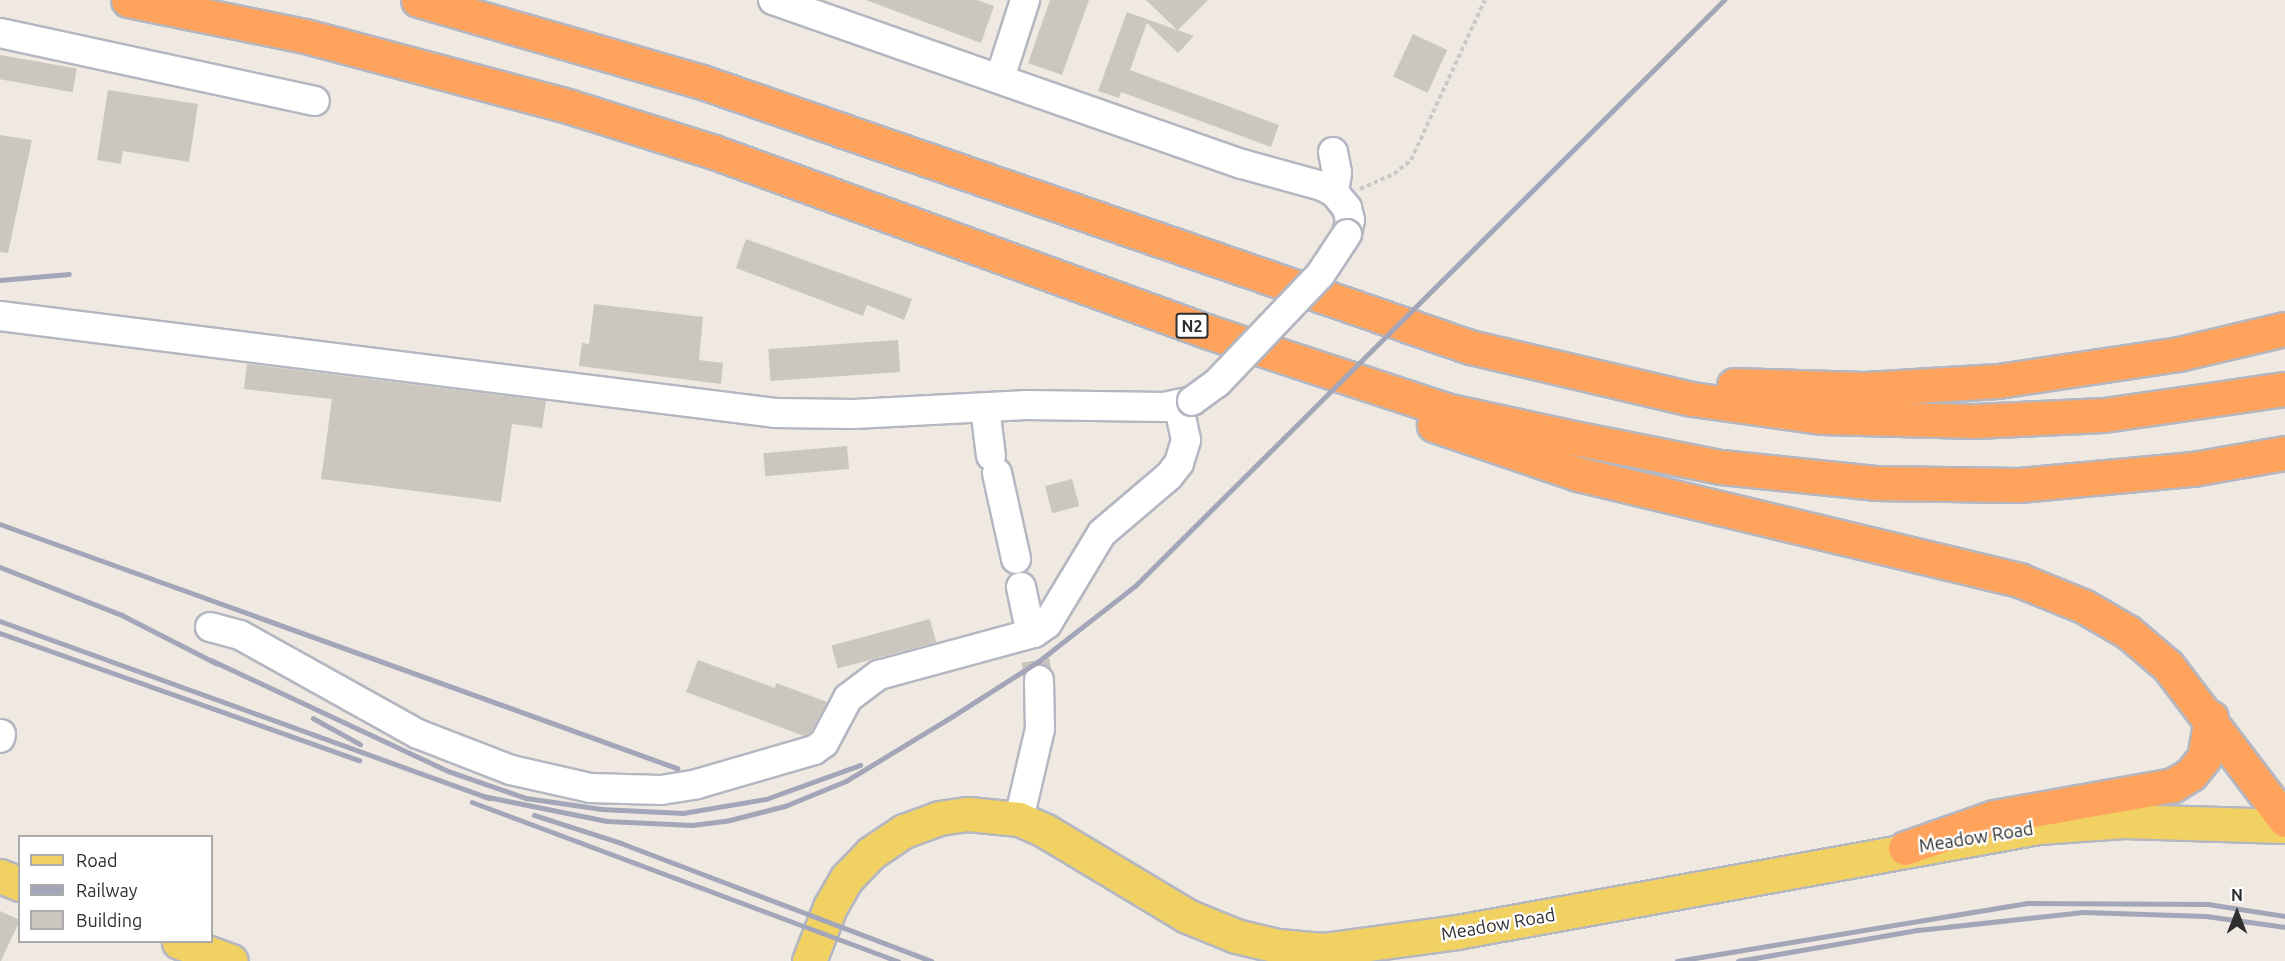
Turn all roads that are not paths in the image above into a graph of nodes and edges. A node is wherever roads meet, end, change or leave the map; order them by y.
1 (128, 0) edge
2 (418, 0) edge
3 (772, 0) edge
4 (1025, 0) edge
5 (0, 33) edge
6 (1000, 78) junction
7 (315, 101) dead end
8 (1333, 152) dead end
9 (1338, 195) junction
10 (1246, 268) junction
11 (0, 316) edge
12 (2285, 329) edge
13 (1206, 331) junction
14 (2285, 388) edge
15 (1185, 404) junction
16 (985, 408) junction
17 (2285, 453) edge
18 (1016, 559) dead end
19 (1022, 587) dead end
20 (1028, 620) tunnel mouth
21 (210, 627) dead end
22 (1039, 680) tunnel mouth
23 (2211, 718) junction
24 (1019, 819) junction
25 (2285, 820) edge
26 (2285, 826) edge
27 (1905, 848) junction
28 (182, 943) edge
29 (231, 961) edge
30 (809, 961) edge

1 - 13 highway, N2
2 - 10 highway
3 - 6 lane
4 - 6 lane
5 - 7 lane
6 - 9 lane
8 - 9 lane
9 - 15 lane, bridge
10 - 12 highway
10 - 14 highway
11 - 16 lane
13 - 17 highway, N2
13 - 23 highway
15 - 16 lane
15 - 21 lane
16 - 18 lane
19 - 20 lane
22 - 24 lane
23 - 25 highway
23 - 27 highway
24 - 27 main road, Meadow Road
24 - 30 main road, Meadow Road
26 - 27 main road, Meadow Road
28 - 29 main road

